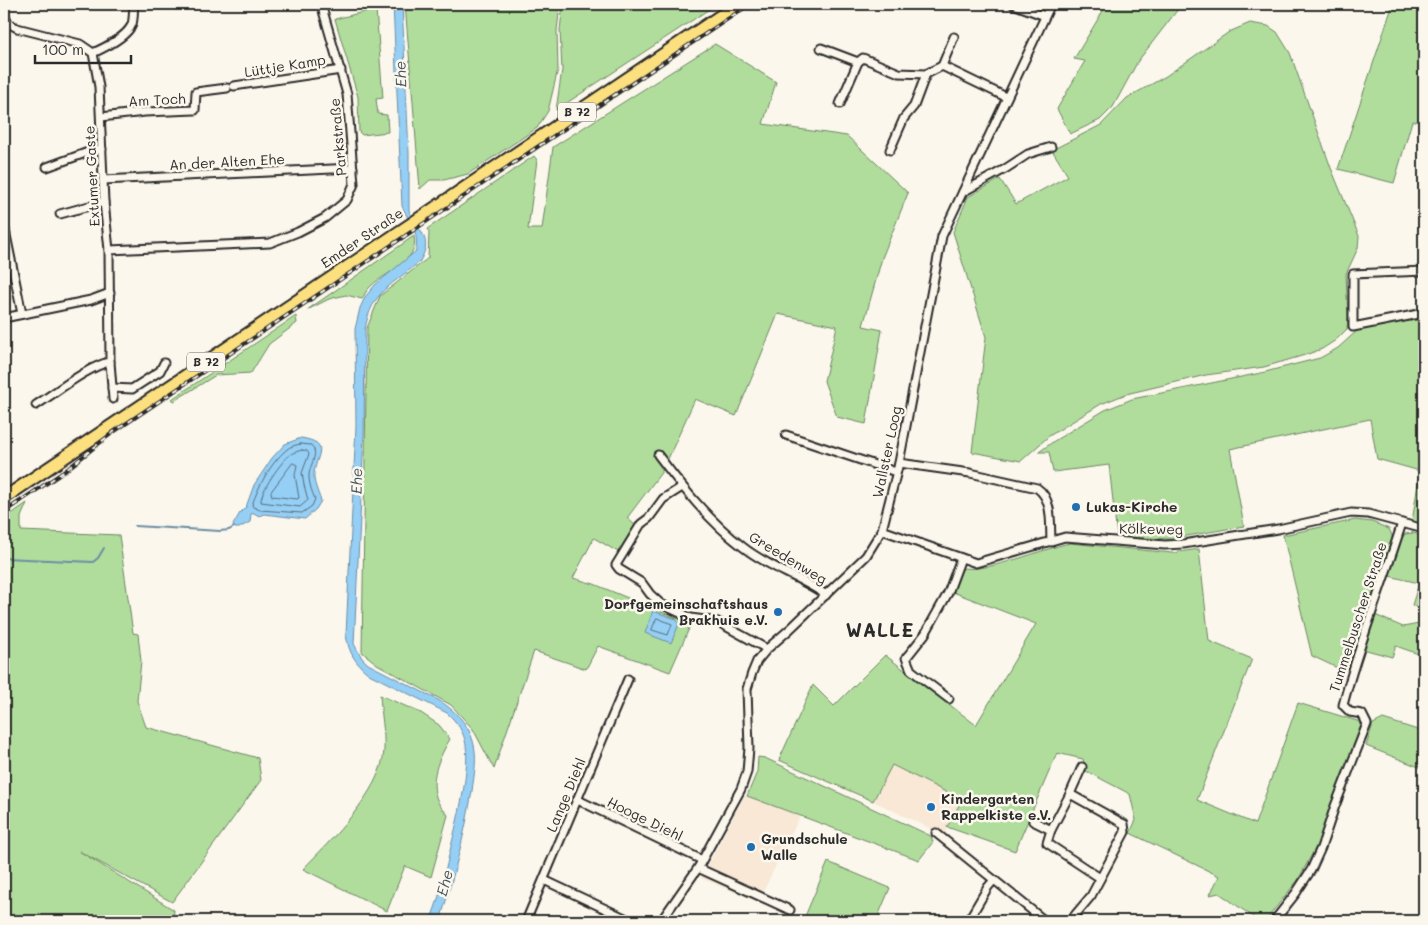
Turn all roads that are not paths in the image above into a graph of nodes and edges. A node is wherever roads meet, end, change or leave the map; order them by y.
1 (134, 4) edge
2 (321, 4) edge
3 (738, 4) edge
4 (1013, 4) edge
5 (1051, 4) edge
6 (4, 13) edge
7 (1045, 16) junction
8 (954, 37) dead end
9 (821, 48) dead end
10 (93, 53) junction
11 (858, 62) junction
12 (942, 66) junction
13 (341, 70) junction
14 (926, 74) junction
15 (230, 87) joint
16 (1006, 97) junction
17 (840, 104) dead end
18 (101, 117) junction
19 (1051, 147) dead end
20 (102, 149) junction
21 (890, 150) dead end
22 (47, 167) dead end
23 (353, 168) junction
24 (103, 180) junction
25 (963, 192) junction
26 (104, 202) junction
27 (60, 214) dead end
28 (4, 226) edge
29 (109, 250) junction
30 (1424, 271) edge
31 (110, 293) junction
32 (1424, 313) edge
33 (22, 314) junction
34 (4, 318) edge
35 (110, 362) junction
36 (164, 363) dead end
37 (112, 388) junction
38 (113, 400) dead end
39 (36, 405) dead end
40 (786, 435) dead end
41 (658, 454) dead end
42 (899, 463) junction
43 (896, 472) junction
44 (682, 487) junction
45 (4, 498) edge
46 (1402, 523) junction
47 (1424, 529) edge
48 (882, 530) junction
49 (1051, 542) junction
50 (961, 558) junction
51 (826, 595) junction
52 (767, 649) junction
53 (628, 678) dead end
54 (949, 699) dead end
55 (1082, 767) dead end
56 (1070, 794) junction
57 (578, 800) junction
58 (1033, 821) dead end
59 (1051, 830) junction
60 (936, 833) dead end
61 (702, 860) junction
62 (698, 868) junction
63 (1100, 878) junction
64 (544, 880) junction
65 (994, 880) junction
66 (790, 910) dead end
67 (526, 921) edge
68 (631, 921) edge
69 (661, 921) edge
70 (968, 921) edge
71 (1045, 921) edge
72 (1070, 921) edge
73 (1274, 921) edge

1 - 10 street
2 - 13 street, Parkstraße
3 - 45 main road, Emder Straße / B 72
4 - 7 street
5 - 7 street, Wallster Loog
6 - 10 street
7 - 16 street, Wallster Loog
8 - 12 street
9 - 11 street
10 - 18 street, Extumer Gaste
11 - 14 street
11 - 17 street
12 - 14 street
12 - 16 street
13 - 15 street, Lüttje Kamp
13 - 23 street, Parkstraße
14 - 21 street
15 - 18 street, Am Toch
16 - 25 street, Wallster Loog
18 - 20 street, Extumer Gaste
19 - 25 street
20 - 22 street
20 - 24 street, Extumer Gaste
23 - 24 street, An der Alten Ehe
23 - 29 street, Parkstraße
24 - 26 street, Extumer Gaste
25 - 42 street, Wallster Loog
26 - 27 street
26 - 29 street, Extumer Gaste
28 - 33 street
29 - 31 street, Extumer Gaste
30 - 32 street
31 - 33 street
31 - 35 street, Extumer Gaste
33 - 34 street
35 - 37 street, Extumer Gaste
35 - 39 street
36 - 37 street
37 - 38 street, Extumer Gaste
40 - 43 street
41 - 44 street, Greedenweg
42 - 43 street, Wallster Loog
42 - 49 street
43 - 48 street, Wallster Loog
44 - 51 street, Greedenweg
44 - 52 street
46 - 47 street, Kölkeweg
46 - 49 street, Kölkeweg
46 - 73 street, Tummelbuscher Straße
48 - 50 street, Kölkeweg
48 - 51 street, Wallster Loog
49 - 50 street, Kölkeweg
50 - 54 street
51 - 52 street, Wallster Loog
52 - 61 street, Wallster Loog
53 - 57 street, Lange Diehl
55 - 56 street
56 - 59 street
56 - 63 street
57 - 61 street, Hooge Diehl
57 - 64 street, Lange Diehl
58 - 59 street
59 - 63 street
60 - 65 street
61 - 62 street, Wallster Loog
62 - 66 street
62 - 69 street, Wallster Loog
63 - 72 street
64 - 67 street, Lange Diehl
64 - 68 street
65 - 70 street
65 - 71 street

